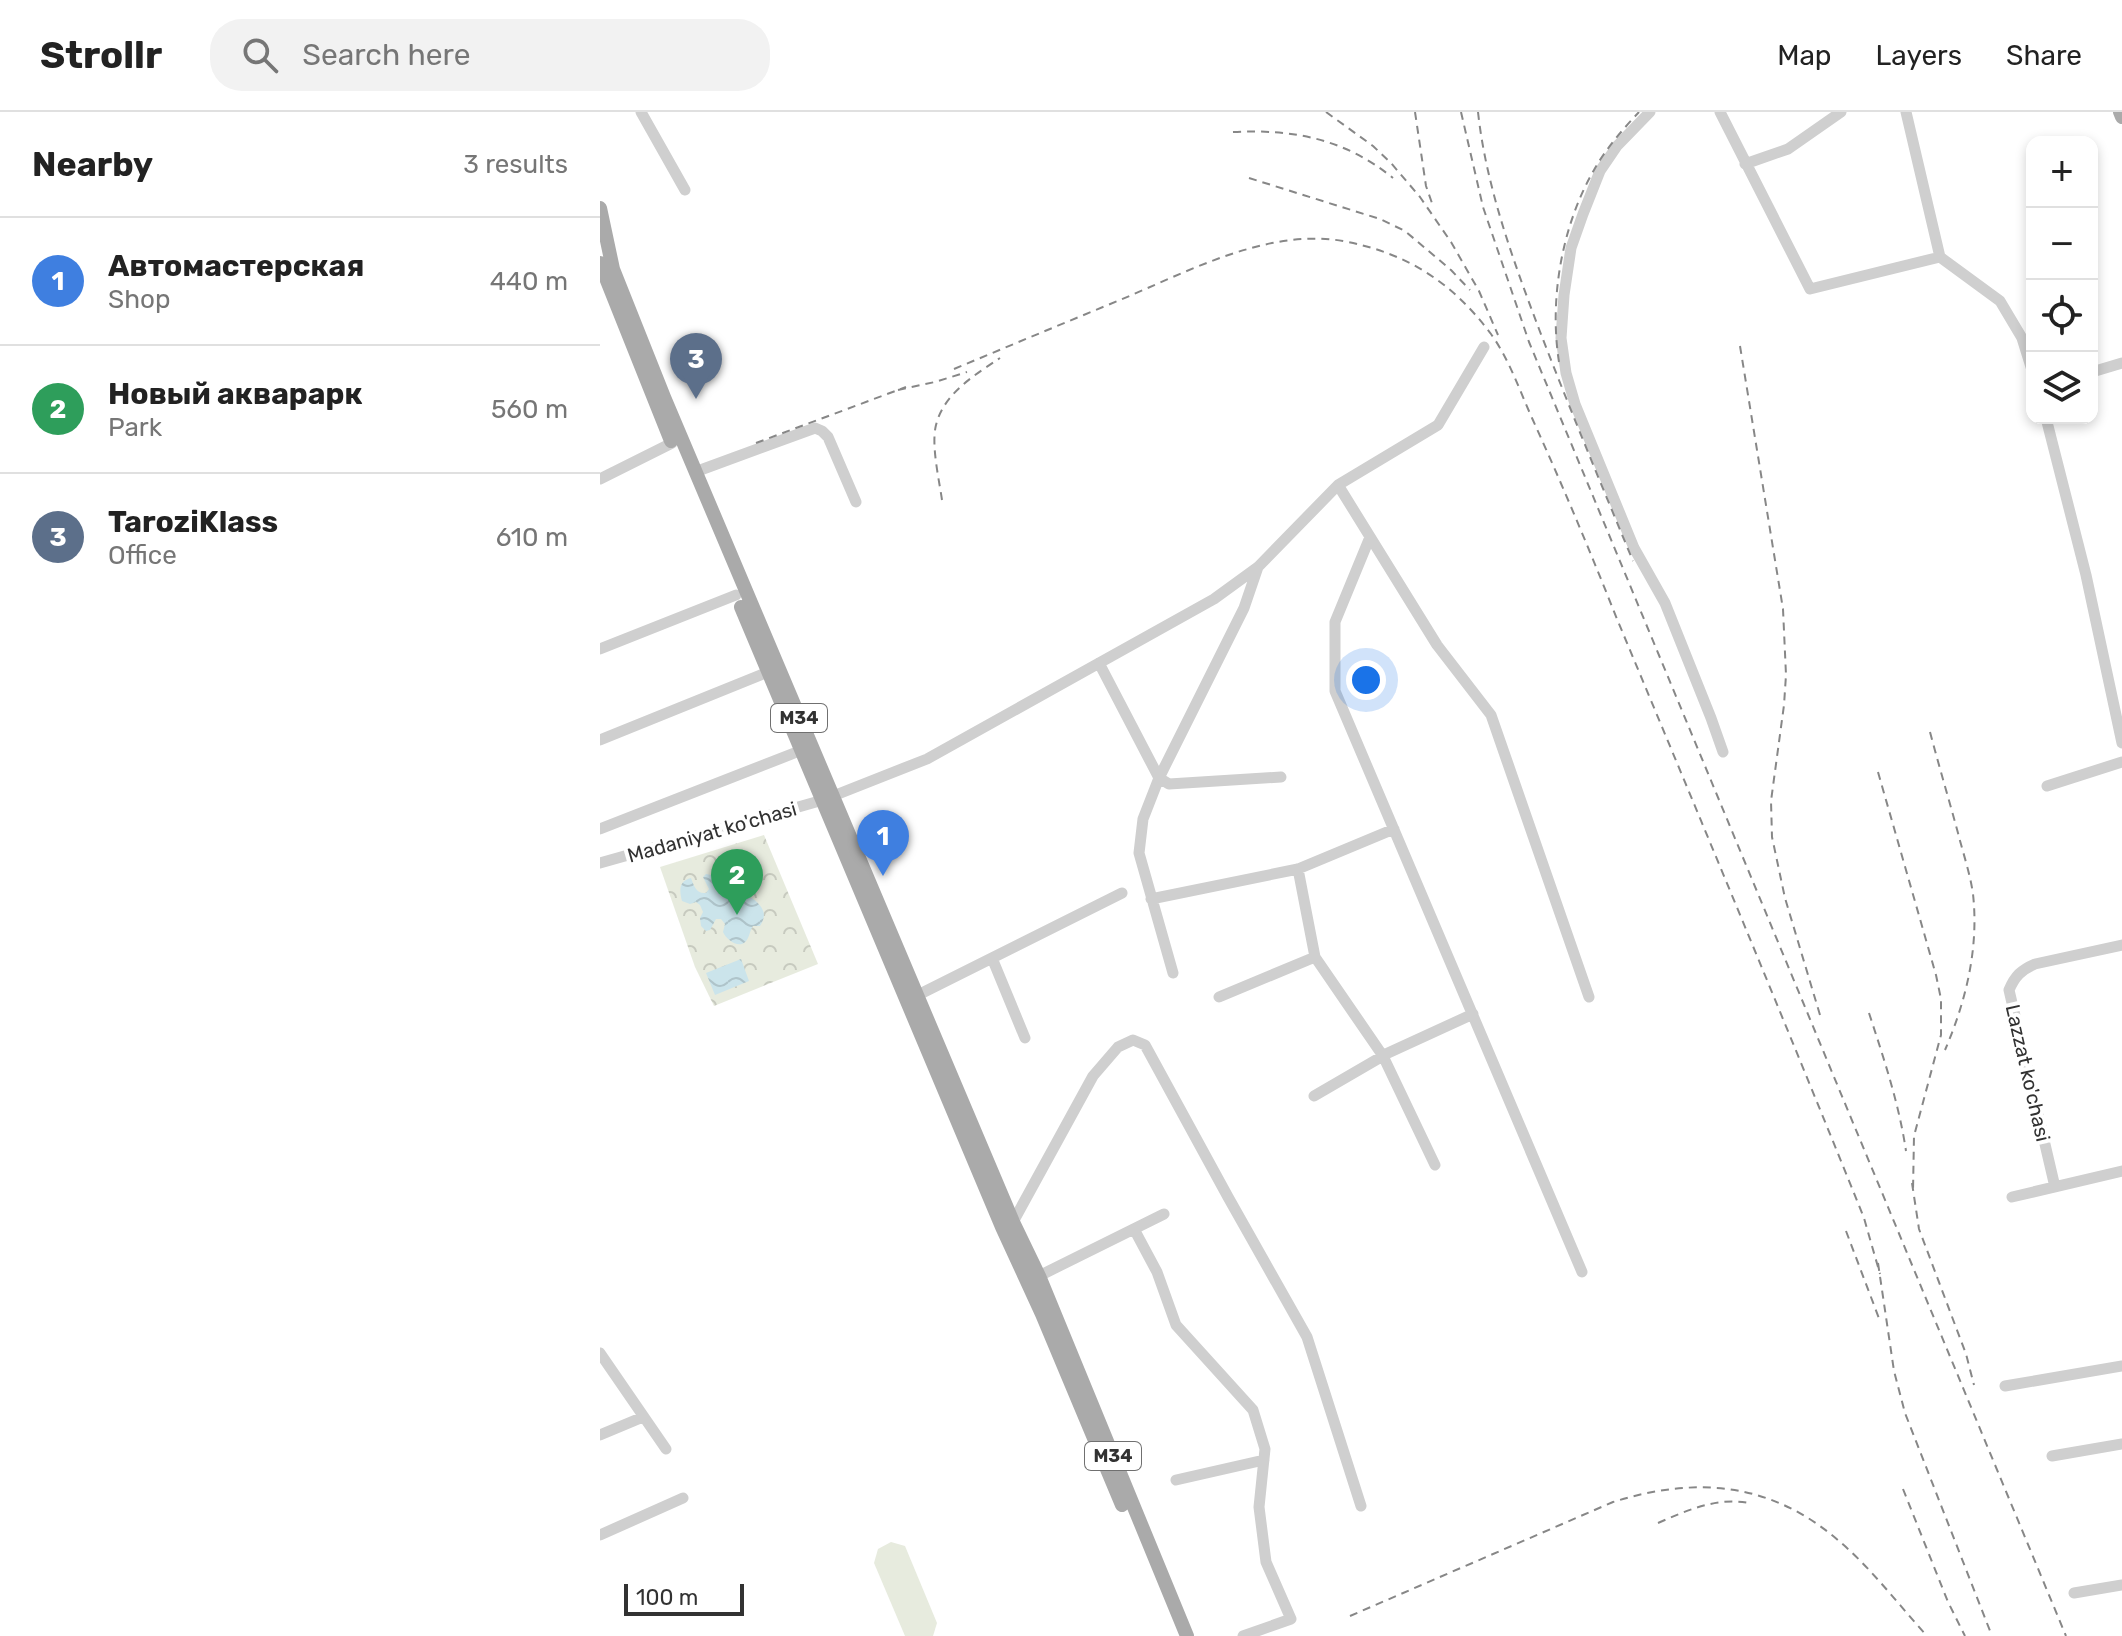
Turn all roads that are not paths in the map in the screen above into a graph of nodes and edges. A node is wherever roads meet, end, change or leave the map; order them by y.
1 (641, 112) edge
2 (1650, 112) edge
3 (1720, 112) edge
4 (1841, 112) edge
5 (1906, 112) edge
6 (1745, 164) junction
7 (685, 190) dead end
8 (600, 208) edge
9 (1940, 257) junction
10 (600, 263) edge
11 (1484, 347) dead end
12 (2026, 352) edge
13 (2122, 363) edge
14 (2098, 370) edge
15 (2048, 424) edge
16 (672, 443) junction
17 (695, 472) junction
18 (600, 479) edge
19 (1338, 485) junction
20 (856, 502) dead end
21 (1370, 537) junction
22 (1258, 567) junction
23 (736, 595) junction
24 (600, 649) edge
25 (1099, 663) junction
26 (768, 672) junction
27 (600, 740) edge
28 (2122, 743) edge
29 (802, 750) junction
30 (1723, 752) dead end
31 (2122, 762) edge
32 (1281, 777) dead end
33 (1159, 778) junction
34 (2047, 786) dead end
35 (828, 798) junction
36 (600, 829) edge
37 (1394, 829) junction
38 (600, 863) edge
39 (1298, 869) junction
40 (1122, 893) dead end
41 (1151, 899) junction
42 (2122, 945) edge
43 (1315, 957) junction
44 (992, 958) junction
45 (1173, 973) dead end
46 (918, 995) junction
47 (1219, 997) dead end
48 (1589, 997) dead end
49 (1473, 1014) junction
50 (1025, 1038) dead end
51 (1383, 1056) junction
52 (1314, 1096) dead end
53 (1435, 1165) dead end
54 (2122, 1171) edge
55 (2055, 1187) junction
56 (2012, 1197) dead end
57 (1164, 1214) dead end
58 (1013, 1222) junction
59 (1134, 1229) junction
60 (1582, 1272) dead end
61 (1033, 1278) junction
62 (600, 1353) edge
63 (2122, 1366) edge
64 (2005, 1386) dead end
65 (643, 1417) junction
66 (600, 1435) edge
67 (2122, 1444) edge
68 (666, 1449) dead end
69 (2052, 1456) dead end
70 (1264, 1460) junction
71 (1176, 1480) dead end
72 (683, 1498) dead end
73 (1361, 1506) dead end
74 (600, 1535) edge
75 (2122, 1585) edge
76 (2074, 1593) dead end
77 (1178, 1636) edge
78 (1187, 1636) edge
79 (1243, 1636) edge

1 - 7 street
2 - 30 street
3 - 6 street
4 - 6 street
5 - 9 street
6 - 9 street
8 - 17 main road, M34
9 - 12 street
10 - 16 main road, M34
11 - 19 street, Madaniyat ko'chasi
13 - 14 street
15 - 28 street
16 - 18 street
16 - 23 main road, M34
17 - 20 street
17 - 35 main road, M34
19 - 21 street
19 - 22 street, Madaniyat ko'chasi
21 - 37 street
21 - 48 street
22 - 25 street, Madaniyat ko'chasi
22 - 33 street
23 - 24 street
23 - 26 main road, M34
25 - 33 street
25 - 35 street, Madaniyat ko'chasi
26 - 27 street
26 - 29 main road, M34
29 - 35 main road, M34
29 - 36 street
31 - 34 street
32 - 33 street
33 - 41 street
35 - 38 street, Madaniyat ko'chasi
35 - 46 main road, M34
35 - 61 main road, M34
37 - 39 street
37 - 49 street
39 - 41 street
39 - 43 street
40 - 44 street
41 - 45 street
42 - 55 street, Lazzat ko'chasi
43 - 47 street
43 - 51 street
44 - 46 street
44 - 50 street
46 - 58 main road, M34
49 - 51 street
49 - 60 street
51 - 52 street
51 - 53 street
54 - 55 street
55 - 56 street
57 - 59 street
58 - 61 main road, M34
58 - 73 street
59 - 61 street
59 - 70 street
61 - 77 main road, M34
61 - 78 main road, M34
62 - 65 street
63 - 64 street
65 - 66 street
65 - 68 street
67 - 69 street
70 - 71 street
70 - 79 street
72 - 74 street
75 - 76 street

